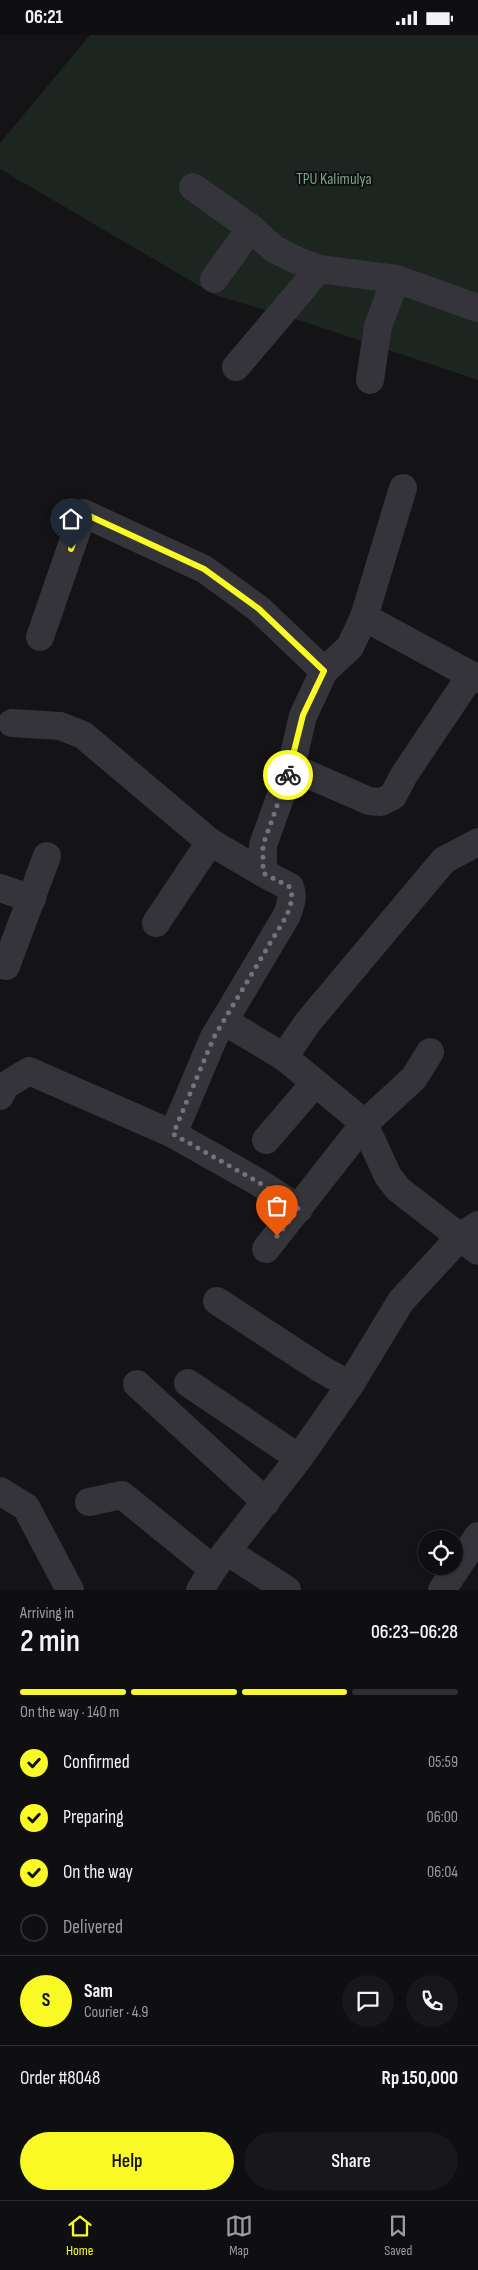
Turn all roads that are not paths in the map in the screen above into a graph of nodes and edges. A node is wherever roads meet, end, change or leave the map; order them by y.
1 (192, 187) dead end
2 (251, 228) junction
3 (319, 269) junction
4 (214, 279) dead end
5 (396, 279) junction
6 (478, 308) edge
7 (236, 367) dead end
8 (370, 380) dead end
9 (403, 488) dead end
10 (364, 617) junction
11 (40, 637) dead end
12 (324, 671) junction
13 (475, 677) edge
14 (12, 723) dead end
15 (291, 767) junction
16 (210, 842) junction
17 (478, 842) edge
18 (47, 856) dead end
19 (263, 873) junction
20 (0, 888) edge
21 (32, 899) junction
22 (156, 923) dead end
23 (6, 966) dead end
24 (224, 1021) junction
25 (430, 1052) dead end
26 (284, 1057) junction
27 (315, 1083) junction
28 (0, 1096) edge
29 (364, 1124) junction
30 (173, 1134) junction
31 (266, 1140) dead end
32 (299, 1209) junction
33 (472, 1237) edge
34 (266, 1249) dead end
35 (217, 1301) dead end
36 (188, 1383) dead end
37 (137, 1384) dead end
38 (350, 1385) junction
39 (299, 1458) junction
40 (0, 1491) edge
41 (90, 1502) dead end
42 (266, 1502) junction
43 (478, 1536) edge
44 (214, 1570) edge
45 (70, 1590) edge
46 (287, 1590) edge
47 (442, 1590) edge

1 - 2 street
2 - 3 street
2 - 4 street
3 - 5 street
3 - 7 street
5 - 6 street
5 - 8 street
9 - 10 street
10 - 12 street
10 - 13 street
11 - 12 street
12 - 15 street
13 - 15 street
14 - 16 street
15 - 19 street
16 - 19 street
16 - 22 street
17 - 26 street
18 - 21 street
19 - 24 street
20 - 21 street
21 - 23 street
24 - 26 street
24 - 30 street
25 - 29 street
26 - 27 street
27 - 29 street
27 - 31 street
28 - 30 street
29 - 32 street
29 - 33 street
30 - 32 street
32 - 34 street
33 - 38 street
35 - 38 street
36 - 39 street
37 - 42 street
38 - 39 street
39 - 42 street
40 - 45 street
41 - 44 street
42 - 44 street
43 - 47 street
44 - 46 street

